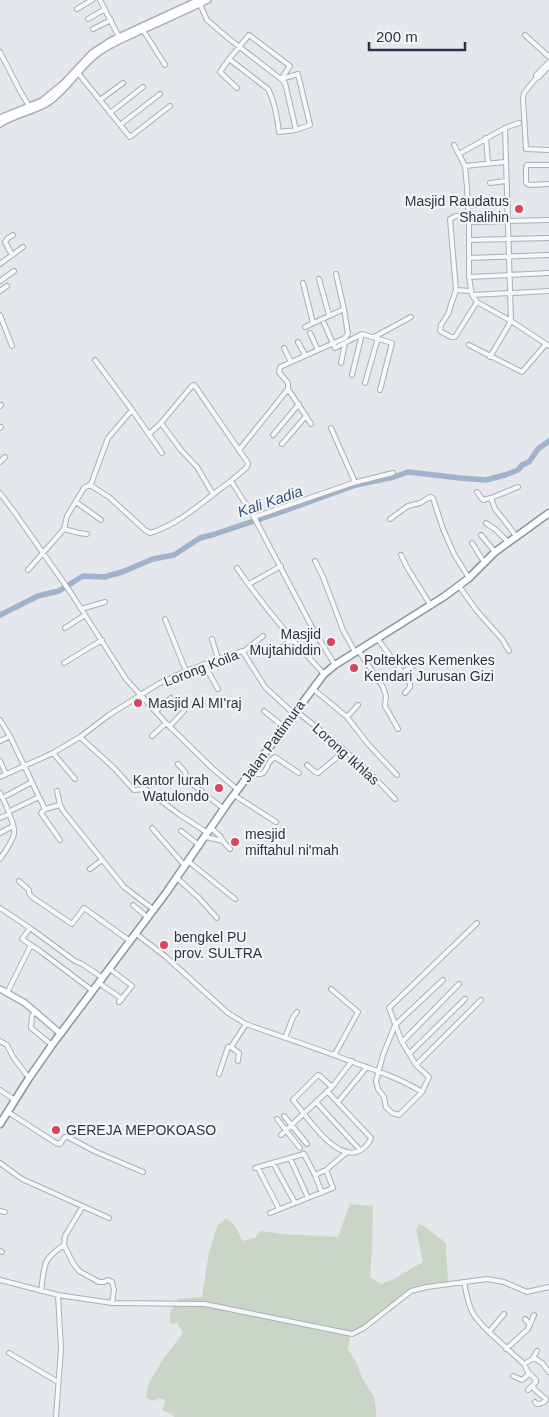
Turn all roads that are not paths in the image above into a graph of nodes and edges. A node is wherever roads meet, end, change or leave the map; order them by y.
1 (92, 0) edge
2 (100, 0) edge
3 (208, 0) edge
4 (199, 2) edge
5 (77, 9) dead end
6 (105, 9) junction
7 (88, 18) dead end
8 (111, 20) junction
9 (94, 29) dead end
10 (143, 30) junction
11 (526, 35) dead end
12 (121, 37) junction
13 (240, 47) junction
14 (0, 52) edge
15 (549, 57) edge
16 (229, 59) junction
17 (549, 62) edge
18 (165, 65) dead end
19 (549, 66) edge
20 (78, 73) junction
21 (536, 78) junction
22 (280, 79) junction
23 (123, 83) dead end
24 (144, 88) dead end
25 (237, 88) dead end
26 (160, 94) dead end
27 (100, 100) junction
28 (29, 106) junction
29 (170, 106) dead end
30 (110, 112) junction
31 (0, 118) edge
32 (519, 123) dead end
33 (0, 124) edge
34 (120, 125) junction
35 (505, 128) junction
36 (296, 130) junction
37 (486, 138) junction
38 (454, 145) dead end
39 (549, 150) edge
40 (459, 154) junction
41 (505, 162) junction
42 (488, 164) junction
43 (549, 165) edge
44 (465, 166) junction
45 (506, 181) junction
46 (490, 182) dead end
47 (549, 184) edge
48 (506, 203) junction
49 (468, 204) junction
50 (469, 216) junction
51 (549, 220) edge
52 (507, 221) junction
53 (470, 222) junction
54 (13, 235) dead end
55 (549, 238) edge
56 (508, 239) junction
57 (469, 240) junction
58 (23, 247) dead end
59 (12, 255) junction
60 (549, 255) edge
61 (509, 256) junction
62 (469, 258) junction
63 (0, 264) edge
64 (14, 271) dead end
65 (549, 273) edge
66 (336, 274) dead end
67 (510, 275) junction
68 (469, 277) junction
69 (319, 279) dead end
70 (0, 281) edge
71 (303, 283) dead end
72 (7, 286) dead end
73 (456, 290) junction
74 (0, 291) edge
75 (549, 291) edge
76 (471, 293) junction
77 (510, 293) junction
78 (477, 302) junction
79 (344, 309) junction
80 (0, 315) edge
81 (329, 315) junction
82 (411, 317) dead end
83 (511, 321) junction
84 (313, 323) junction
85 (324, 323) dead end
86 (305, 327) dead end
87 (310, 334) dead end
88 (362, 334) junction
89 (376, 337) junction
90 (298, 342) dead end
91 (333, 343) junction
92 (345, 343) junction
93 (548, 345) edge
94 (12, 346) dead end
95 (469, 346) dead end
96 (284, 348) dead end
97 (318, 350) junction
98 (305, 355) junction
99 (490, 357) junction
100 (95, 360) dead end
101 (291, 362) junction
102 (341, 363) dead end
103 (352, 376) dead end
104 (365, 384) dead end
105 (288, 389) junction
106 (380, 390) dead end
107 (298, 404) junction
108 (132, 410) junction
109 (306, 416) junction
110 (161, 423) junction
111 (311, 424) dead end
112 (330, 428) dead end
113 (149, 434) junction
114 (273, 435) dead end
115 (282, 444) dead end
116 (239, 450) junction
117 (162, 453) dead end
118 (5, 457) dead end
119 (0, 462) edge
120 (393, 473) dead end
121 (231, 481) junction
122 (353, 483) junction
123 (90, 485) junction
124 (518, 487) dead end
125 (477, 492) dead end
126 (0, 493) edge
127 (213, 494) junction
128 (491, 498) junction
129 (76, 502) junction
130 (549, 513) edge
131 (255, 518) junction
132 (390, 519) dead end
133 (101, 520) dead end
134 (486, 523) dead end
135 (64, 529) junction
136 (87, 534) dead end
137 (481, 535) dead end
138 (516, 536) junction
139 (508, 542) junction
140 (472, 543) dead end
141 (495, 552) junction
142 (43, 553) junction
143 (401, 555) dead end
144 (315, 560) dead end
145 (484, 562) junction
146 (281, 566) junction
147 (238, 568) dead end
148 (28, 570) dead end
149 (469, 578) junction
150 (249, 584) junction
151 (459, 586) junction
152 (105, 602) dead end
153 (431, 606) junction
154 (81, 610) junction
155 (85, 615) junction
156 (165, 619) dead end
157 (65, 628) dead end
158 (263, 636) dead end
159 (377, 638) junction
160 (212, 639) dead end
161 (292, 639) junction
162 (102, 640) junction
163 (278, 651) dead end
164 (357, 651) junction
165 (509, 651) dead end
166 (243, 652) junction
167 (218, 659) junction
168 (64, 663) dead end
169 (204, 664) junction
170 (334, 665) junction
171 (414, 665) dead end
172 (186, 671) junction
173 (402, 673) junction
174 (324, 674) junction
175 (312, 688) junction
176 (218, 689) dead end
177 (405, 693) dead end
178 (140, 695) junction
179 (171, 698) dead end
180 (358, 705) dead end
181 (156, 711) junction
182 (184, 711) dead end
183 (264, 711) dead end
184 (295, 712) junction
185 (347, 717) junction
186 (0, 720) edge
187 (168, 725) junction
188 (284, 727) junction
189 (398, 729) dead end
190 (10, 736) junction
191 (152, 736) dead end
192 (80, 737) junction
193 (0, 741) edge
194 (343, 749) junction
195 (53, 754) junction
196 (0, 761) edge
197 (178, 764) dead end
198 (307, 765) dead end
199 (24, 766) junction
200 (251, 772) junction
201 (299, 773) dead end
202 (6, 774) junction
203 (397, 775) dead end
204 (0, 777) edge
205 (75, 779) dead end
206 (32, 782) junction
207 (57, 791) dead end
208 (0, 792) edge
209 (236, 792) junction
210 (3, 797) edge
211 (38, 797) junction
212 (395, 799) dead end
213 (60, 805) junction
214 (46, 809) junction
215 (224, 809) junction
216 (10, 812) junction
217 (0, 818) edge
218 (276, 822) dead end
219 (13, 826) junction
220 (152, 828) dead end
221 (181, 832) dead end
222 (0, 833) edge
223 (208, 833) junction
224 (60, 840) dead end
225 (222, 841) junction
226 (199, 845) junction
227 (230, 849) dead end
228 (0, 859) edge
229 (102, 860) junction
230 (187, 864) junction
231 (90, 869) dead end
232 (177, 878) junction
233 (19, 881) dead end
234 (235, 899) dead end
235 (132, 905) dead end
236 (0, 908) edge
237 (153, 909) junction
238 (147, 918) junction
239 (217, 918) dead end
240 (477, 923) dead end
241 (30, 928) junction
242 (135, 933) junction
243 (130, 941) junction
244 (31, 945) junction
245 (110, 969) junction
246 (101, 980) junction
247 (444, 980) dead end
248 (459, 984) dead end
249 (0, 989) edge
250 (330, 989) dead end
251 (94, 991) junction
252 (7, 993) junction
253 (465, 999) dead end
254 (480, 1000) dead end
255 (35, 1011) junction
256 (297, 1012) dead end
257 (246, 1024) junction
258 (395, 1025) junction
259 (61, 1034) junction
260 (285, 1038) junction
261 (0, 1042) edge
262 (402, 1042) junction
263 (52, 1045) junction
264 (230, 1047) junction
265 (334, 1054) junction
266 (409, 1054) junction
267 (238, 1060) dead end
268 (352, 1061) junction
269 (416, 1065) junction
270 (367, 1067) junction
271 (378, 1072) junction
272 (219, 1074) dead end
273 (29, 1078) junction
274 (332, 1087) junction
275 (0, 1090) edge
276 (327, 1091) junction
277 (422, 1092) junction
278 (15, 1100) junction
279 (316, 1102) junction
280 (338, 1102) junction
281 (8, 1112) junction
282 (304, 1112) junction
283 (284, 1116) dead end
284 (277, 1119) dead end
285 (0, 1124) edge
286 (292, 1124) junction
287 (286, 1130) junction
288 (281, 1135) dead end
289 (307, 1144) dead end
290 (300, 1148) dead end
291 (360, 1150) junction
292 (347, 1152) junction
293 (290, 1158) junction
294 (0, 1163) edge
295 (273, 1163) junction
296 (326, 1170) junction
297 (143, 1172) dead end
298 (315, 1175) junction
299 (322, 1192) junction
300 (308, 1198) junction
301 (295, 1203) junction
302 (83, 1206) junction
303 (279, 1209) junction
304 (270, 1213) dead end
305 (109, 1218) dead end
306 (64, 1245) junction
307 (0, 1280) edge
308 (464, 1282) junction
309 (549, 1287) edge
310 (41, 1291) junction
311 (58, 1295) junction
312 (112, 1303) junction
313 (504, 1314) dead end
314 (534, 1315) dead end
315 (525, 1319) dead end
316 (530, 1325) junction
317 (489, 1332) junction
318 (506, 1349) junction
319 (537, 1351) dead end
320 (9, 1353) dead end
321 (533, 1358) junction
322 (524, 1364) junction
323 (528, 1372) junction
324 (549, 1372) edge
325 (513, 1376) dead end
326 (58, 1382) junction
327 (533, 1385) junction
328 (528, 1390) dead end
329 (535, 1402) dead end
330 (56, 1417) edge

1 - 5 street
2 - 6 street
3 - 4 main road
4 - 10 main road
4 - 12 main road
4 - 13 street
6 - 7 street
6 - 8 street
8 - 9 street
8 - 12 street
10 - 12 main road
10 - 18 street
11 - 15 street
12 - 20 main road
12 - 28 main road
13 - 16 street
13 - 22 street
13 - 22 street
14 - 28 street
16 - 25 street
16 - 36 street
17 - 21 street
19 - 21 street
20 - 27 street
20 - 33 main road
21 - 39 street
22 - 36 street
22 - 36 street
23 - 27 street
24 - 30 street
26 - 34 street
27 - 30 street
28 - 31 main road
29 - 34 street
30 - 34 street
32 - 35 street
35 - 37 street
35 - 41 street
37 - 40 street
37 - 42 street
38 - 40 street
40 - 44 street
41 - 42 street
41 - 45 street
42 - 44 street
43 - 47 street
44 - 49 street
45 - 46 street
45 - 48 street
48 - 49 street
48 - 52 street
49 - 50 street
50 - 53 street
50 - 73 street
51 - 52 street
52 - 53 street
52 - 56 street
53 - 57 street
54 - 59 street
55 - 56 street
56 - 57 street
56 - 61 street
57 - 62 street
58 - 59 street
59 - 63 street
60 - 61 street
61 - 62 street
61 - 67 street
62 - 68 street
64 - 70 street
65 - 67 street
66 - 79 street
67 - 68 street
67 - 77 street
68 - 76 street
69 - 81 street
71 - 84 street
72 - 74 street
73 - 76 street
73 - 78 street
75 - 77 street
76 - 77 street
76 - 78 street
77 - 83 street
78 - 83 street
79 - 81 street
79 - 91 street
80 - 94 street
81 - 84 street
82 - 89 street
83 - 93 street
83 - 99 street
84 - 86 street
85 - 91 street
87 - 97 street
88 - 89 street
88 - 92 street
88 - 103 street
89 - 104 street
89 - 106 street
90 - 98 street
91 - 92 street
91 - 97 street
92 - 102 street
93 - 99 street
95 - 99 street
96 - 101 street
97 - 98 street
98 - 101 street
100 - 108 street
101 - 105 street
105 - 107 street
105 - 116 street
107 - 109 street
107 - 114 street
108 - 113 street
108 - 123 street
109 - 111 street
109 - 115 street
110 - 113 street
110 - 116 street
110 - 127 street
112 - 122 street
113 - 117 street
116 - 121 street
118 - 119 street
120 - 122 street
121 - 127 street
121 - 131 street
122 - 131 street
123 - 127 street
123 - 129 street
124 - 128 street
125 - 128 street
126 - 142 street
128 - 138 street
129 - 133 street
129 - 135 street
130 - 138 highway, Jalan Pattimura
131 - 146 street
132 - 149 street
134 - 139 street
135 - 136 street
135 - 142 street
137 - 141 street
138 - 139 highway, Jalan Pattimura
139 - 141 highway, Jalan Pattimura
140 - 145 street
141 - 145 highway, Jalan Pattimura
142 - 148 street
142 - 154 street
143 - 153 street
144 - 164 street
145 - 149 highway, Jalan Pattimura
146 - 150 street
146 - 170 street
147 - 150 street
149 - 151 highway, Jalan Pattimura
150 - 161 street
151 - 153 highway, Jalan Pattimura
151 - 165 street
152 - 154 street
153 - 159 highway, Jalan Pattimura
154 - 155 street
155 - 157 street
155 - 162 street
156 - 172 street
158 - 166 street
159 - 164 highway, Jalan Pattimura
159 - 173 street
160 - 167 street
161 - 163 street
161 - 174 street
162 - 168 street
162 - 178 street
164 - 170 highway, Jalan Pattimura
164 - 189 street
166 - 167 street, Lorong Koila
166 - 184 street, Lorong Koila
167 - 169 street, Lorong Koila
169 - 172 street, Lorong Koila
169 - 176 street
170 - 174 highway, Jalan Pattimura
171 - 173 street
172 - 178 street, Lorong Koila
173 - 177 street
174 - 175 highway, Jalan Pattimura
175 - 184 highway, Jalan Pattimura
175 - 185 street
178 - 181 street
178 - 192 street, Lorong Koila
179 - 181 street
180 - 185 street
181 - 187 street
182 - 187 street
183 - 188 street
184 - 188 highway, Jalan Pattimura
184 - 194 street, Lorong Ikhlas
185 - 203 street
186 - 190 street
187 - 191 street
187 - 209 street
188 - 200 highway, Jalan Pattimura
190 - 193 street
190 - 199 street
192 - 195 street, Lorong Koila
192 - 223 street
194 - 198 street
194 - 212 street, Lorong Ikhlas
195 - 199 street, Lorong Koila
195 - 205 street
196 - 202 street
197 - 215 street
199 - 202 street, Lorong Koila
199 - 206 street
200 - 201 street
200 - 209 highway, Jalan Pattimura
202 - 204 street, Lorong Koila
206 - 210 street
206 - 211 street
207 - 213 street
208 - 210 street
209 - 215 highway, Jalan Pattimura
209 - 218 street
210 - 216 street
211 - 214 street
211 - 216 street
213 - 214 street
213 - 229 street
214 - 224 street
215 - 223 highway, Jalan Pattimura
216 - 217 street
216 - 219 street
219 - 222 street
219 - 228 street
220 - 230 street
221 - 226 street
223 - 225 street
223 - 225 street
223 - 226 highway, Jalan Pattimura
225 - 227 street
226 - 230 highway, Jalan Pattimura
229 - 231 street
229 - 237 street
230 - 232 highway, Jalan Pattimura
230 - 234 street
232 - 237 highway, Jalan Pattimura
232 - 239 street
233 - 243 street
235 - 238 street
236 - 241 street
237 - 238 highway, Jalan Pattimura
238 - 242 highway, Jalan Pattimura
240 - 258 street
241 - 244 street
241 - 246 street
242 - 243 highway, Jalan Pattimura
242 - 257 street
243 - 245 highway, Jalan Pattimura
244 - 251 street
244 - 252 street
245 - 246 highway, Jalan Pattimura
245 - 246 street
246 - 251 highway, Jalan Pattimura
247 - 258 street
248 - 262 street
249 - 252 main road
250 - 265 street
251 - 259 highway, Jalan Pattimura
252 - 255 main road
253 - 266 street
254 - 269 street
255 - 259 main road
255 - 263 street
256 - 260 street
257 - 260 street
257 - 264 street
258 - 262 street
258 - 271 street
259 - 263 highway, Jalan Pattimura
260 - 265 street
261 - 273 street
262 - 266 street
263 - 273 highway, Jalan Pattimura
264 - 267 street
264 - 272 street
265 - 268 street
266 - 269 street
268 - 270 street
268 - 274 street
269 - 277 street
270 - 271 street
270 - 280 street
271 - 277 street
271 - 277 street
273 - 278 highway, Jalan Pattimura
274 - 276 street
274 - 282 street
275 - 278 street
276 - 279 street
276 - 280 street
278 - 281 highway, Jalan Pattimura
279 - 282 street
279 - 291 street
280 - 291 street
281 - 285 highway, Jalan Pattimura
281 - 297 street
282 - 286 street
282 - 292 street
283 - 286 street
284 - 287 street
286 - 287 street
286 - 289 street
287 - 288 street
287 - 290 street
291 - 292 street
292 - 296 street
293 - 295 street
293 - 298 street
293 - 300 street
294 - 302 street
295 - 301 street
295 - 303 street
296 - 298 street
296 - 299 street
298 - 299 street
299 - 300 street
300 - 301 street
301 - 303 street
302 - 305 street
302 - 306 street
303 - 304 street
306 - 310 street
306 - 312 street
307 - 310 street
308 - 309 street
308 - 312 street
308 - 317 street
310 - 311 street
311 - 312 street
311 - 326 street
313 - 317 street
314 - 316 street
315 - 316 street
316 - 318 street
317 - 318 street
318 - 322 street
319 - 321 street
320 - 326 street
321 - 322 street
321 - 324 street
322 - 323 street
323 - 325 street
323 - 327 street
326 - 330 street
327 - 328 street
327 - 329 street

